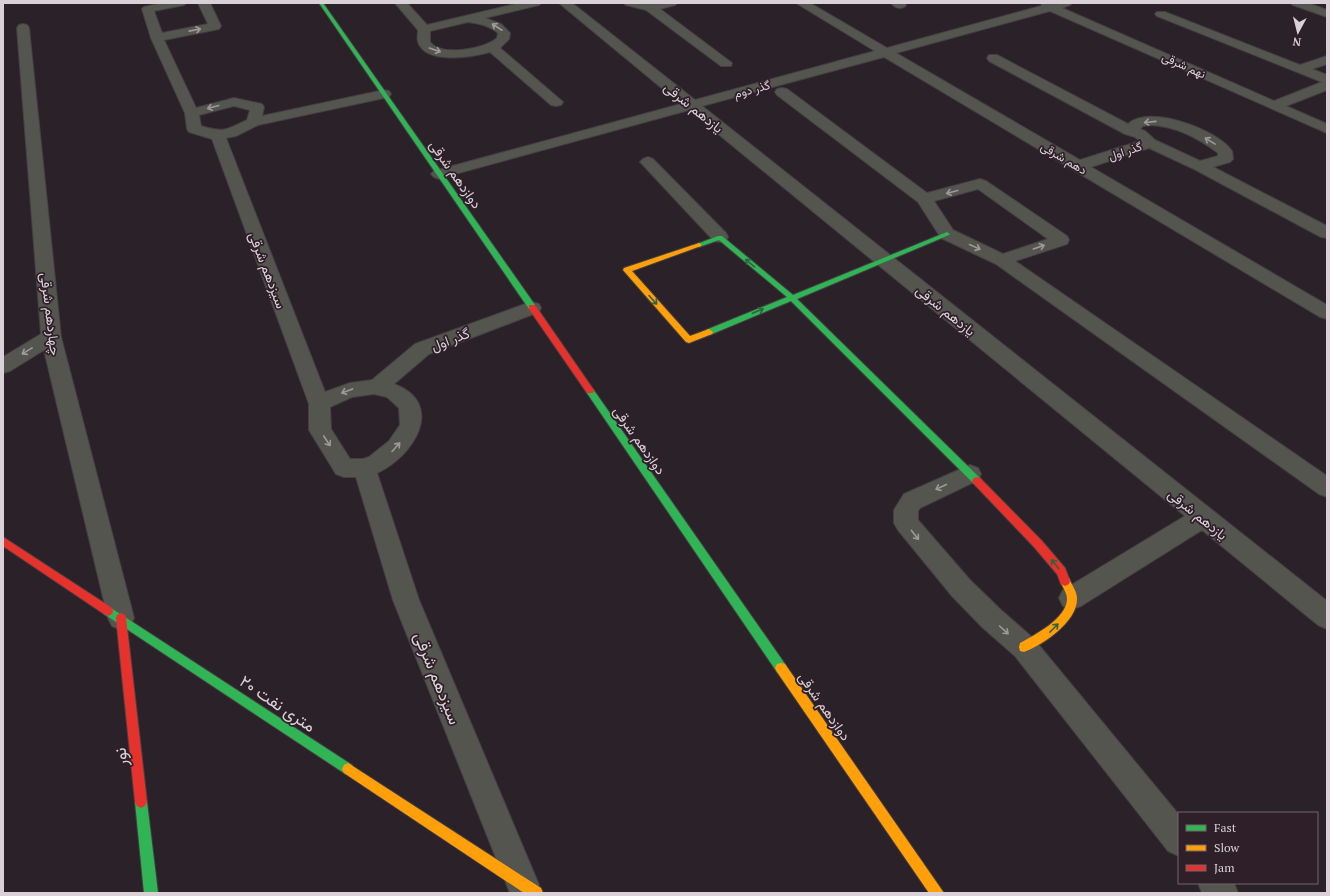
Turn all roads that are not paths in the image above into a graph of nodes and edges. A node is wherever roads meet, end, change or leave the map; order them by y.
1 (180, 3) edge
2 (204, 3) edge
3 (321, 3) edge
4 (401, 3) edge
5 (535, 3) edge
6 (565, 3) edge
7 (630, 3) edge
8 (671, 3) edge
9 (802, 3) edge
10 (1066, 3) edge
11 (1297, 3) edge
12 (1046, 5) edge
13 (650, 7) junction
14 (1161, 14) dead end
15 (1327, 14) edge
16 (469, 19) junction
17 (23, 28) dead end
18 (424, 29) junction
19 (157, 38) junction
20 (492, 48) junction
21 (886, 52) junction
22 (993, 58) dead end
23 (1327, 60) edge
24 (726, 63) dead end
25 (1300, 70) junction
26 (1327, 80) edge
27 (1327, 85) edge
28 (782, 92) dead end
29 (384, 94) junction
30 (556, 102) dead end
31 (1275, 105) junction
32 (692, 106) junction
33 (192, 112) junction
34 (254, 122) junction
35 (1327, 128) edge
36 (1130, 131) junction
37 (218, 136) junction
38 (1150, 143) junction
39 (648, 162) dead end
40 (1078, 166) junction
41 (1198, 166) junction
42 (439, 174) junction
43 (924, 199) junction
44 (1327, 233) edge
45 (947, 234) junction
46 (720, 237) junction
47 (883, 260) junction
48 (1002, 260) junction
49 (791, 297) junction
50 (532, 308) junction
51 (1327, 313) edge
52 (51, 337) junction
53 (3, 366) edge
54 (378, 387) junction
55 (319, 404) junction
56 (364, 468) junction
57 (970, 474) junction
58 (1327, 488) edge
59 (1203, 517) junction
60 (3, 541) edge
61 (1072, 598) junction
62 (121, 618) junction
63 (1327, 618) edge
64 (1024, 647) junction
65 (1178, 839) edge
66 (1215, 884) edge
67 (529, 889) edge
68 (152, 893) edge
69 (937, 893) edge
70 (1222, 893) edge

1 - 19 street
19 -> 2 street
3 - 29 street, دوازدهم شرقی
4 - 18 street
5 - 16 street
6 - 32 street, یازدهم شرقی
7 - 13 street
8 - 13 street
9 - 21 street, دهم شرقی
10 - 12 street, گذر دوم
11 - 15 street
12 - 21 street, گذر دوم
12 - 31 street, نهم شرقی
13 - 24 street
14 - 25 street
16 - 18 street
20 -> 16 street
17 - 52 street, چهاردهم شرقی
18 -> 20 street
19 - 33 street
20 - 30 street
21 - 32 street, گذر دوم
21 - 40 street, دهم شرقی
22 - 36 street
23 - 25 street
25 - 26 street
27 - 31 street
28 - 43 street
29 - 34 street
29 - 42 street, دوازدهم شرقی
31 - 35 street, نهم شرقی
32 - 42 street, گذر دوم
32 - 47 street, یازدهم شرقی
34 -> 33 street
33 - 37 street
34 - 37 street
36 - 38 street
41 -> 36 street
37 - 55 street, سیزدهم شرقی
38 - 40 street, گذر اول
38 - 41 street
39 - 46 street
40 - 51 street, دهم شرقی
41 - 44 street
42 - 50 street, دوازدهم شرقی
43 - 45 street
48 -> 43 street
45 - 47 street
45 -> 48 street
49 -> 46 street
46 -> 49 street
47 - 49 street
47 - 59 street, یازدهم شرقی
48 - 58 street
49 - 57 street
50 - 54 street, گذر اول
50 - 69 street, دوازدهم شرقی
52 -> 53 street
52 - 62 street, چهاردهم شرقی
54 -> 55 street
56 -> 54 street
55 -> 56 street
56 - 67 street, سیزدهم شرقی
61 -> 57 street
57 -> 64 street
59 - 61 street
59 - 63 street, یازدهم شرقی
60 - 62 street, ۲۰ متری نفت
64 -> 61 street
62 - 67 street, ۲۰ متری نفت
62 - 68 street, نور
64 - 65 street
66 - 70 street

